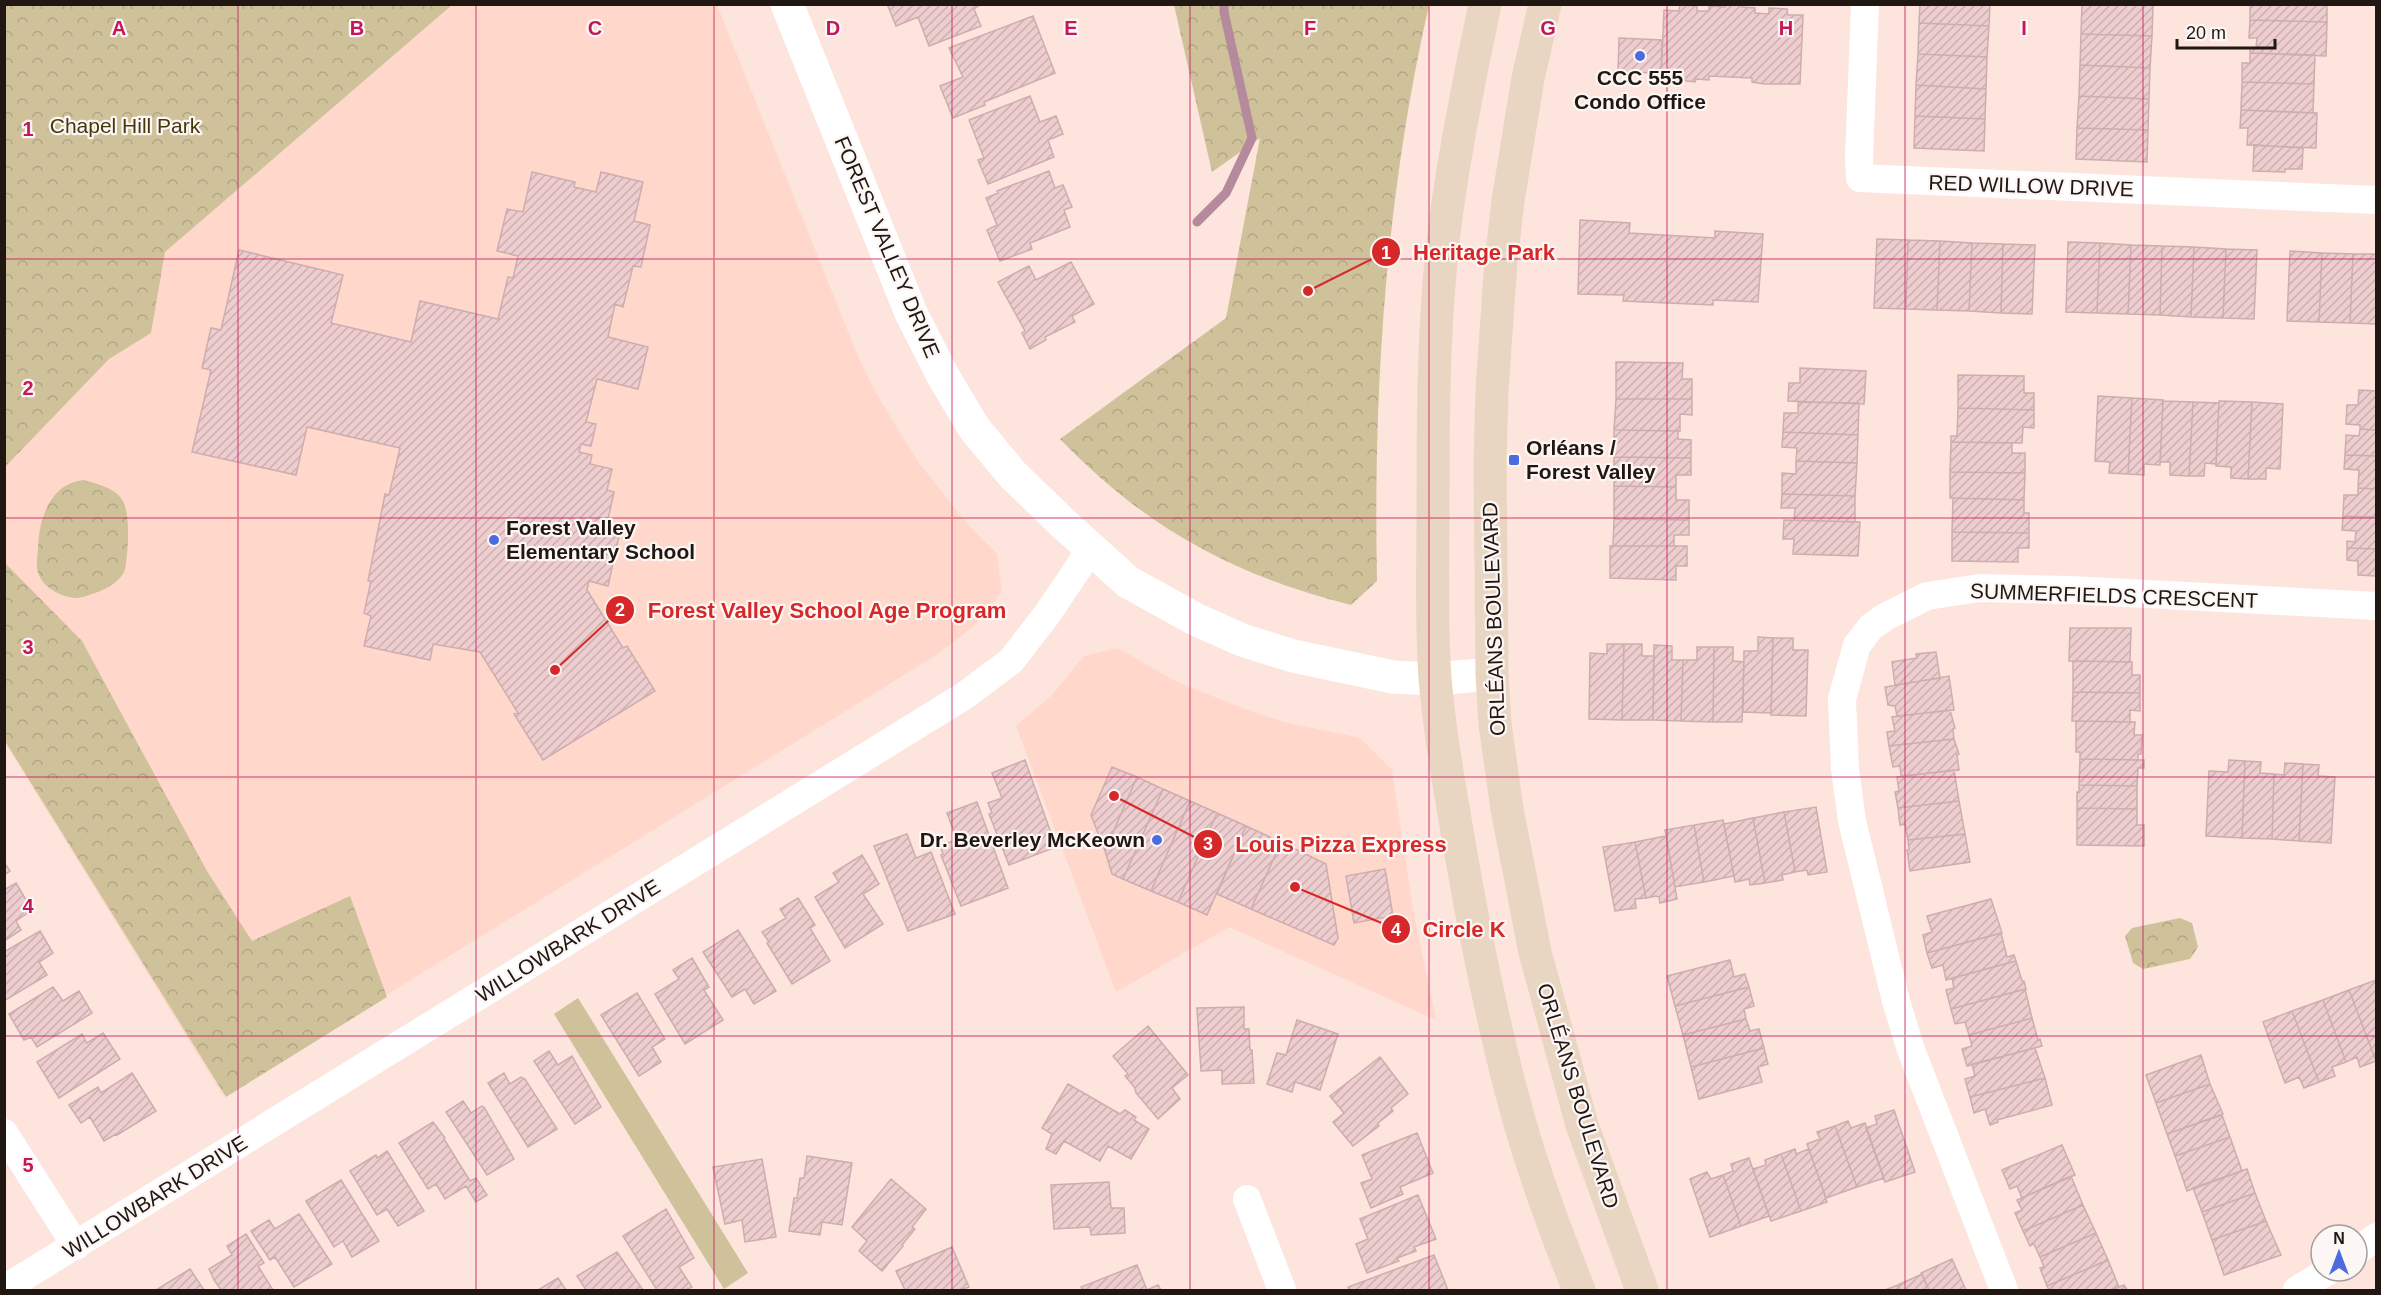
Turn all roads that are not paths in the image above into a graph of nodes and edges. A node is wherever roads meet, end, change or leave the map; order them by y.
1 (787, 4) edge
2 (1485, 4) edge
3 (1545, 4) edge
4 (1865, 4) edge
5 (2376, 200) edge
6 (1091, 549) junction
7 (2376, 606) edge
8 (1491, 674) junction
9 (1435, 679) junction
10 (4, 1133) edge
11 (1247, 1199) dead end
12 (76, 1246) junction
13 (4, 1289) edge
14 (1282, 1290) edge
15 (1579, 1290) edge
16 (1642, 1290) edge
17 (2004, 1290) edge

1 - 6 street, FOREST VALLEY DRIVE
2 - 9 main road
3 - 8 main road, ORLÉANS BOULEVARD
4 - 5 street, RED WILLOW DRIVE
6 - 9 street, FOREST VALLEY DRIVE
6 - 12 street, WILLOWBARK DRIVE
7 - 17 street, SUMMERFIELDS CRESCENT
8 - 9 street, FOREST VALLEY DRIVE
8 - 16 main road, ORLÉANS BOULEVARD
9 - 15 main road
10 - 12 street
11 - 14 street
12 - 13 street, WILLOWBARK DRIVE

